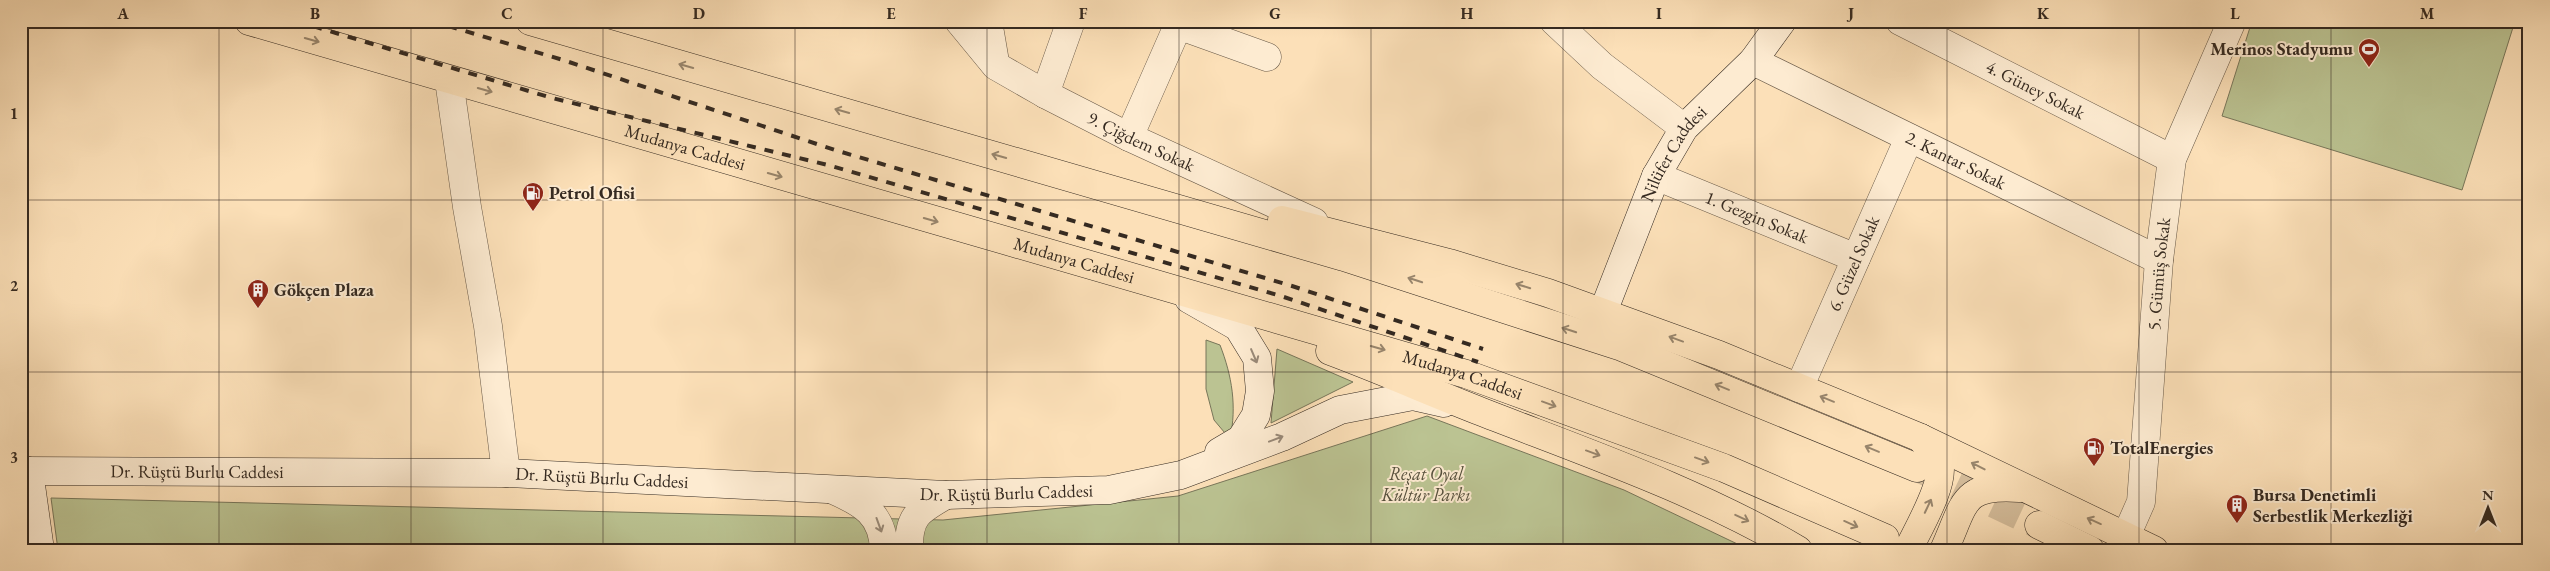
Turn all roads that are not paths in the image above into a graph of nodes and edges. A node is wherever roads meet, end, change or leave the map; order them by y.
1 (248, 21) edge
2 (530, 21) edge
3 (959, 21) edge
4 (988, 21) edge
5 (1071, 21) edge
6 (1554, 21) edge
7 (1782, 21) edge
8 (1900, 21) edge
9 (2231, 22) edge
10 (1179, 23) edge
11 (1266, 57) dead end
12 (1753, 61) junction
13 (996, 66) junction
14 (449, 80) junction
15 (1045, 94) junction
16 (1684, 128) junction
17 (1129, 137) junction
18 (1909, 138) junction
19 (2172, 159) junction
20 (1046, 170) junction
21 (1656, 176) junction
22 (1343, 236) junction
23 (1856, 258) junction
24 (2159, 260) junction
25 (1179, 293) junction
26 (1603, 312) junction
27 (1798, 388) junction
28 (1482, 412) junction
29 (1921, 438) junction
30 (1917, 468) tunnel mouth
31 (25, 471) edge
32 (506, 474) junction
33 (1181, 475) junction
34 (2022, 488) junction
35 (833, 490) junction
36 (946, 495) junction
37 (2039, 525) tunnel mouth
38 (2126, 536) junction
39 (1896, 544) edge
40 (40, 550) edge
41 (884, 550) edge
42 (909, 550) edge
43 (1798, 550) edge
44 (1944, 550) edge
45 (2090, 550) edge
46 (2154, 550) edge

1 -> 14 highway, Mudanya Caddesi
20 -> 2 highway
3 - 13 street, 9. Çiğdem Sokak
4 - 13 street
5 - 15 street
6 - 16 street
7 - 12 street, Nilüfer Caddesi
8 - 19 street, 4. Güney Sokak
9 - 19 street, 5. Gümüş Sokak
10 - 11 street
10 - 17 street
12 - 16 street, Nilüfer Caddesi
12 - 18 street, 2. Kantar Sokak
13 - 15 street, 9. Çiğdem Sokak
14 -> 25 highway, Mudanya Caddesi
14 - 32 street
15 - 17 street, 9. Çiğdem Sokak
16 - 21 street, Nilüfer Caddesi
17 - 22 street, 9. Çiğdem Sokak
18 - 23 street, 6. Güzel Sokak
18 - 24 street, 2. Kantar Sokak
19 - 24 street, 5. Gümüş Sokak
20 - 22 highway
30 -> 20 highway
21 - 23 street, 1. Gezgin Sokak
21 - 26 street, Nilüfer Caddesi
26 -> 22 highway
23 - 27 street, 6. Güzel Sokak
24 - 38 street, 5. Gümüş Sokak
25 - 28 highway
25 -> 33 street
25 -> 39 highway, Mudanya Caddesi
27 -> 26 highway
29 -> 27 highway
33 -> 28 street
28 -> 43 highway
34 -> 29 highway
39 -> 29 highway
31 - 32 street, Dr. Rüştü Burlu Caddesi
31 - 40 street
32 - 35 street, Dr. Rüştü Burlu Caddesi
33 - 36 street, Dr. Rüştü Burlu Caddesi
38 -> 34 highway
34 - 44 highway
35 - 36 street, Dr. Rüştü Burlu Caddesi
35 -> 41 street
36 - 42 street
37 - 45 highway
38 - 46 highway

